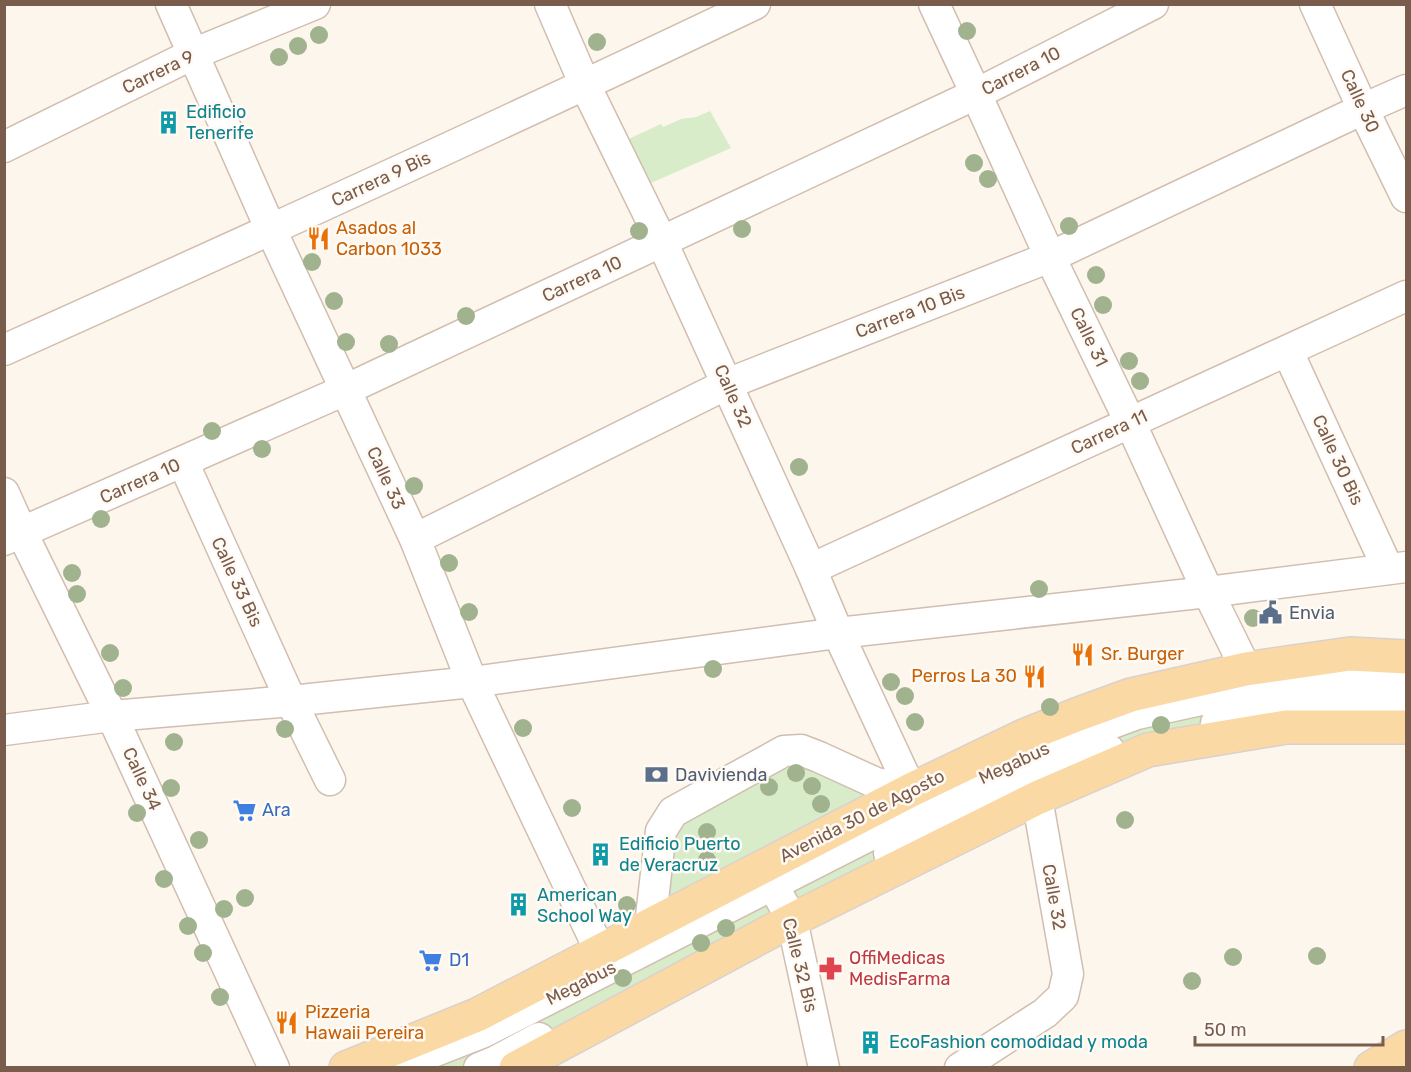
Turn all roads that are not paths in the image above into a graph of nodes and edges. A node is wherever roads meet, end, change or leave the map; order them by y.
1 (171, 4) edge
2 (315, 4) edge
3 (550, 4) edge
4 (755, 4) edge
5 (933, 4) edge
6 (1153, 4) edge
7 (1316, 4) edge
8 (193, 54) junction
9 (585, 85) junction
10 (1407, 90) edge
11 (976, 94) junction
12 (1363, 109) junction
13 (4, 147) edge
14 (1407, 197) edge
15 (271, 230) junction
16 (662, 242) junction
17 (1050, 257) junction
18 (1407, 296) edge
19 (4, 350) edge
20 (1288, 352) junction
21 (728, 384) junction
22 (345, 390) junction
23 (1130, 422) junction
24 (183, 462) junction
25 (4, 493) edge
26 (13, 536) edge
27 (415, 539) junction
28 (1397, 568) edge
29 (811, 569) junction
30 (1208, 592) junction
31 (838, 633) junction
32 (1407, 657) edge
33 (1246, 669) junction
34 (1407, 676) edge
35 (472, 682) junction
36 (291, 701) junction
37 (1407, 705) edge
38 (112, 716) junction
39 (1407, 727) edge
40 (4, 730) edge
41 (330, 780) dead end
42 (911, 790) junction
43 (1037, 798) junction
44 (778, 894) junction
45 (650, 925) junction
46 (600, 951) junction
47 (1407, 1047) edge
48 (274, 1068) edge
49 (346, 1068) edge
50 (392, 1068) edge
51 (479, 1068) edge
52 (516, 1068) edge
53 (824, 1068) edge
54 (960, 1068) edge
55 (1371, 1068) edge

1 - 8 street, Calle 33
2 - 8 street, Carrera 9
3 - 9 street, Calle 32
4 - 9 street, Carrera 9 Bis
5 - 11 street, Calle 31
6 - 11 street, Carrera 10
7 - 12 street, Calle 30
8 - 13 street, Carrera 9
8 - 15 street, Calle 33
9 - 15 street, Carrera 9 Bis
9 - 16 street, Calle 32
10 - 12 street, Carrera 10 Bis
11 - 16 street, Carrera 10
11 - 17 street, Calle 31
12 - 14 street, Calle 30
12 - 17 street, Carrera 10 Bis
15 - 19 street, Carrera 9 Bis
15 - 22 street, Calle 33
16 - 21 street, Calle 32
16 - 22 street, Carrera 10
17 - 21 street, Carrera 10 Bis
17 - 23 street, Calle 31
18 - 20 street, Carrera 11
20 - 23 street, Carrera 11
20 - 28 street, Calle 30 Bis
21 - 27 street, Carrera 10 Bis
21 - 29 street, Calle 32
22 - 24 street, Carrera 10
22 - 27 street, Calle 33
23 - 29 street, Carrera 11
23 - 30 street, Calle 31
24 - 26 street, Carrera 10
24 - 36 street, Calle 33 Bis
25 - 26 street, Calle 34
26 - 38 street, Calle 34
27 - 35 street, Calle 33
28 - 30 street
29 - 31 street, Calle 32
30 - 31 street
30 - 33 street, Calle 31
31 - 35 street
31 - 42 street, Calle 32
32 - 33 main road, Avenida 30 de Agosto
33 - 42 main road, Avenida 30 de Agosto
34 - 44 street, Megabus
35 - 36 street
35 - 46 street, Calle 33
36 - 38 street
36 - 41 street, Calle 33 Bis
37 - 44 street, Megabus
38 - 40 street
38 - 48 street, Calle 34
39 - 43 main road, Avenida 30 de Agosto
42 - 44 main road, Avenida 30 de Agosto
42 - 45 street
43 - 44 main road, Avenida 30 de Agosto
43 - 54 street, Calle 32
44 - 45 main road, Avenida 30 de Agosto
44 - 50 street, Megabus
44 - 51 street, Megabus
44 - 52 main road, Avenida 30 de Agosto
44 - 53 street, Calle 32 Bis
45 - 46 main road, Avenida 30 de Agosto
46 - 49 main road, Avenida 30 de Agosto
47 - 55 main road

